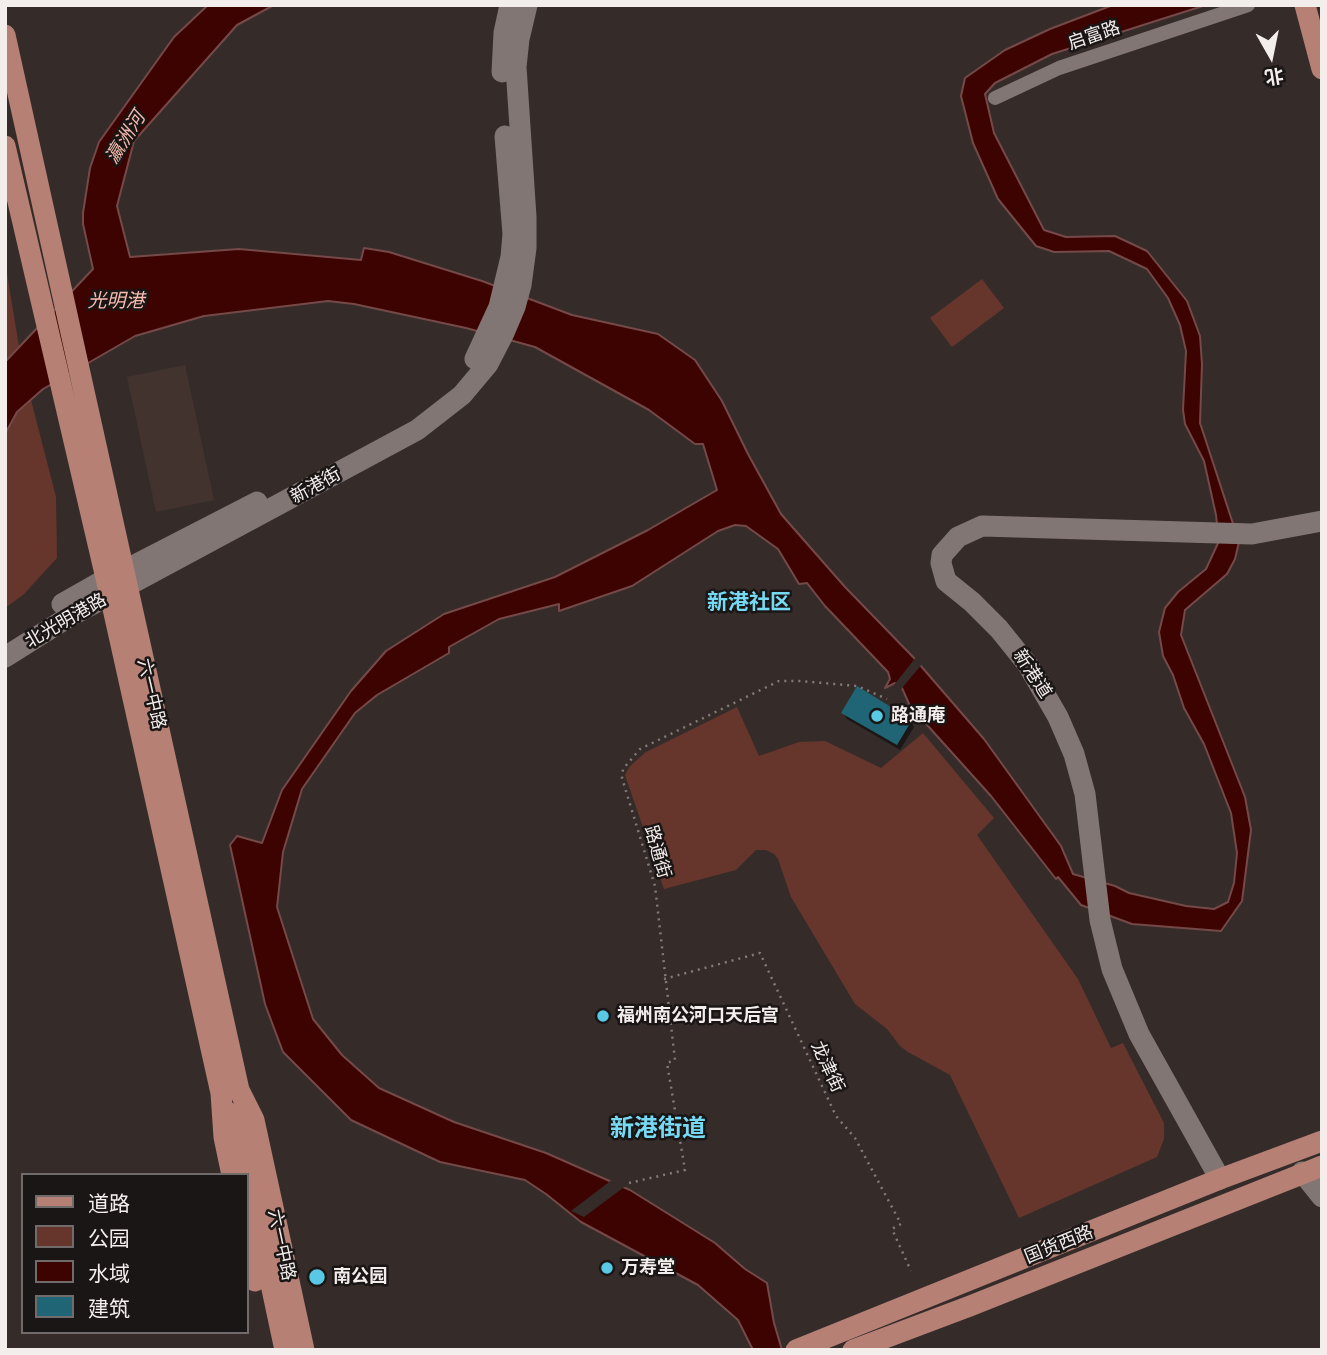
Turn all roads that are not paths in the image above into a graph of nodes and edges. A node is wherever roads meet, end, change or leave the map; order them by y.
1 (510, 5) edge
2 (527, 5) edge
3 (1248, 5) edge
4 (1305, 5) edge
5 (5, 35) edge
6 (1322, 69) edge
7 (995, 98) dead end
8 (5, 146) edge
9 (10, 193) edge
10 (514, 282) junction
11 (1322, 521) edge
12 (117, 583) junction
13 (5, 640) edge
14 (5, 657) edge
15 (230, 1092) junction
16 (1322, 1141) edge
17 (1312, 1169) edge
18 (232, 1173) edge
19 (247, 1173) edge
20 (248, 1177) edge
21 (1220, 1179) junction
22 (1322, 1197) edge
23 (248, 1247) edge
24 (270, 1350) edge
25 (285, 1350) edge
26 (304, 1350) edge
27 (796, 1350) edge
28 (853, 1350) edge

1 - 10 street
2 - 10 street
3 - 7 street, 启富路
4 - 6 main road
5 - 12 main road, 六一中路
8 - 9 main road, 六一中路
9 - 12 main road, 六一中路
10 - 12 street, 新港街
11 - 21 street, 新港道
12 - 13 street, 北光明港路
12 - 14 street, 北光明港路
12 - 15 main road, 六一中路
15 - 18 main road, 六一中路
15 - 19 main road
15 - 26 main road, 六一中路
16 - 21 main road, 国货西路
17 - 22 street
17 - 28 main road, 国货西路
20 - 25 main road
21 - 27 main road, 国货西路
23 - 24 main road, 六一中路

